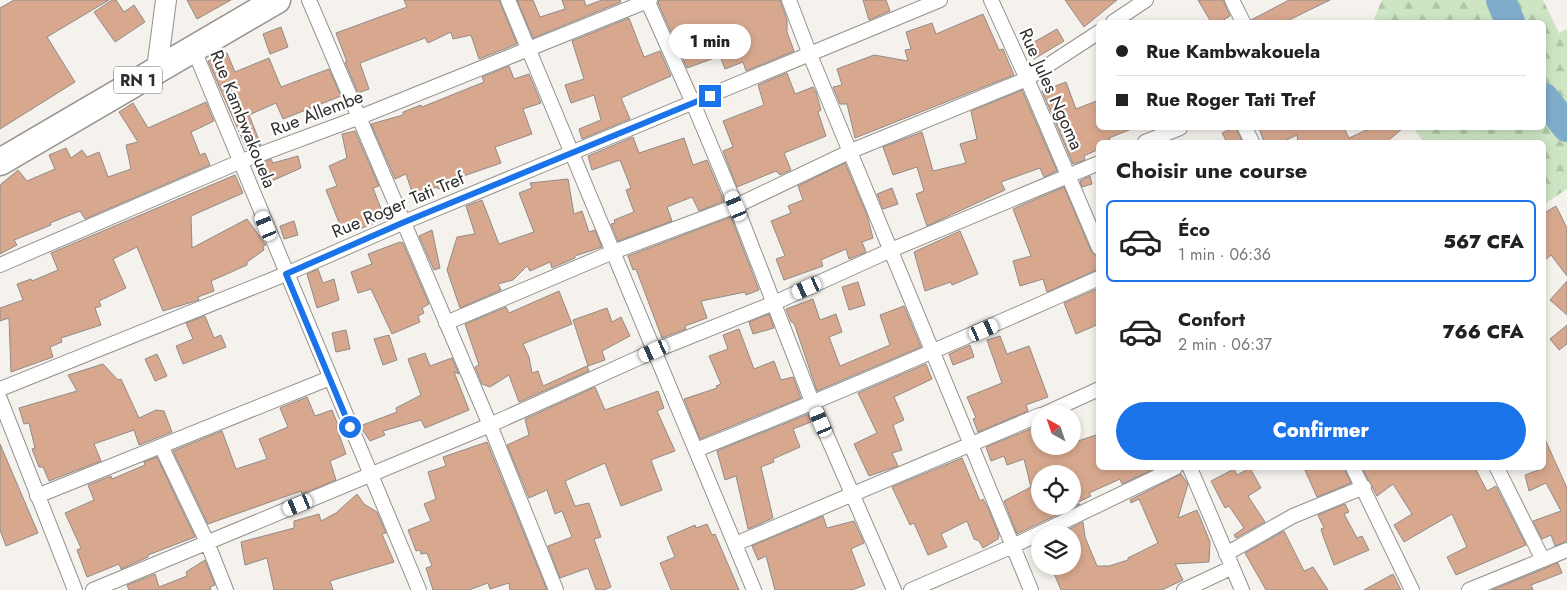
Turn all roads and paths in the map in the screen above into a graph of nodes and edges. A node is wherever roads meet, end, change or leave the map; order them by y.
1 (166, 0) edge
2 (277, 0) edge
3 (309, 0) edge
4 (508, 0) edge
5 (648, 0) edge
6 (789, 0) edge
7 (940, 0) edge
8 (991, 0) edge
9 (1146, 0) edge
10 (1232, 0) edge
11 (1116, 20) edge
12 (1242, 20) edge
13 (1096, 34) edge
14 (194, 50) junction
15 (528, 50) junction
16 (810, 55) junction
17 (157, 69) junction
18 (1027, 79) junction
19 (693, 103) junction
20 (360, 117) junction
21 (1175, 130) edge
22 (1150, 140) edge
23 (850, 151) junction
24 (572, 153) junction
25 (0, 162) edge
26 (240, 162) junction
27 (1096, 163) edge
28 (1068, 176) junction
29 (736, 206) junction
30 (402, 223) junction
31 (1096, 241) edge
32 (891, 250) junction
33 (613, 252) junction
34 (0, 265) edge
35 (286, 274) junction
36 (1096, 279) edge
37 (774, 303) junction
38 (446, 323) junction
39 (654, 351) junction
40 (934, 352) junction
41 (330, 378) junction
42 (1096, 390) edge
43 (0, 398) edge
44 (813, 404) junction
45 (1064, 405) edge
46 (1031, 419) edge
47 (490, 426) junction
48 (161, 446) junction
49 (972, 446) junction
50 (696, 450) junction
51 (1171, 470) edge
52 (1191, 470) edge
53 (1354, 470) edge
54 (1498, 470) edge
55 (371, 476) junction
56 (1364, 487) junction
57 (37, 496) junction
58 (853, 496) junction
59 (207, 542) junction
60 (735, 544) junction
61 (1013, 546) junction
62 (1567, 550) edge
63 (1226, 554) junction
64 (1543, 560) junction
65 (1231, 568) junction
66 (75, 590) edge
67 (92, 590) edge
68 (226, 590) edge
69 (419, 590) edge
70 (556, 590) edge
71 (754, 590) edge
72 (894, 590) edge
73 (911, 590) edge
74 (1030, 590) edge
75 (1184, 590) edge
76 (1242, 590) edge
77 (1412, 590) edge
78 (1469, 590) edge

1 - 17 street
2 - 14 highway, RN 1
3 - 20 street
4 - 15 street
5 - 15 street, Rue Allembe
5 - 19 street
6 - 16 street
7 - 16 street, Rue Roger Tati Tref
8 - 18 street, Rue Jules Ngoma
9 - 11 street
10 - 12 street
13 - 18 street
14 - 17 highway, RN 1
14 - 26 street, Rue Kambwakouela
15 - 20 street, Rue Allembe
15 - 24 street
16 - 19 street, Rue Roger Tati Tref
16 - 23 street
17 - 25 highway, RN 1
18 - 23 street
18 - 28 street, Rue Jules Ngoma
19 - 24 street, Rue Roger Tati Tref
19 - 29 street
20 - 26 street, Rue Allembe
20 - 30 street
21 - 22 street
23 - 29 street
23 - 32 street
24 - 30 street, Rue Roger Tati Tref
24 - 33 street
26 - 34 street, Rue Allembe
26 - 35 street, Rue Kambwakouela
27 - 28 street
28 - 31 street, Rue Jules Ngoma
28 - 32 street
29 - 33 street
29 - 37 street
30 - 35 street, Rue Roger Tati Tref
30 - 38 street
32 - 37 street
32 - 40 street
33 - 38 street
33 - 39 street
35 - 41 street, Rue Kambwakouela
35 - 43 street, Rue Roger Tati Tref
36 - 40 street
37 - 39 street
37 - 44 street
38 - 47 street
39 - 47 street
39 - 50 street
40 - 44 street
40 - 49 street
41 - 48 street
41 - 55 street, Rue Kambwakouela
42 - 45 street
43 - 57 street
44 - 50 street
44 - 58 street
46 - 49 street
47 - 55 street
47 - 70 street
48 - 57 street
48 - 59 street
49 - 58 street
49 - 61 street
50 - 60 street
51 - 61 street
52 - 63 street
53 - 56 street
54 - 64 street
55 - 59 street
55 - 69 street, Rue Kambwakouela
56 - 63 street
56 - 77 street
57 - 66 street
58 - 60 street
58 - 72 street
59 - 67 street
59 - 68 street
60 - 71 street
61 - 73 street
61 - 74 street
62 - 64 street
63 - 65 street
64 - 78 street
65 - 75 street
65 - 76 street

